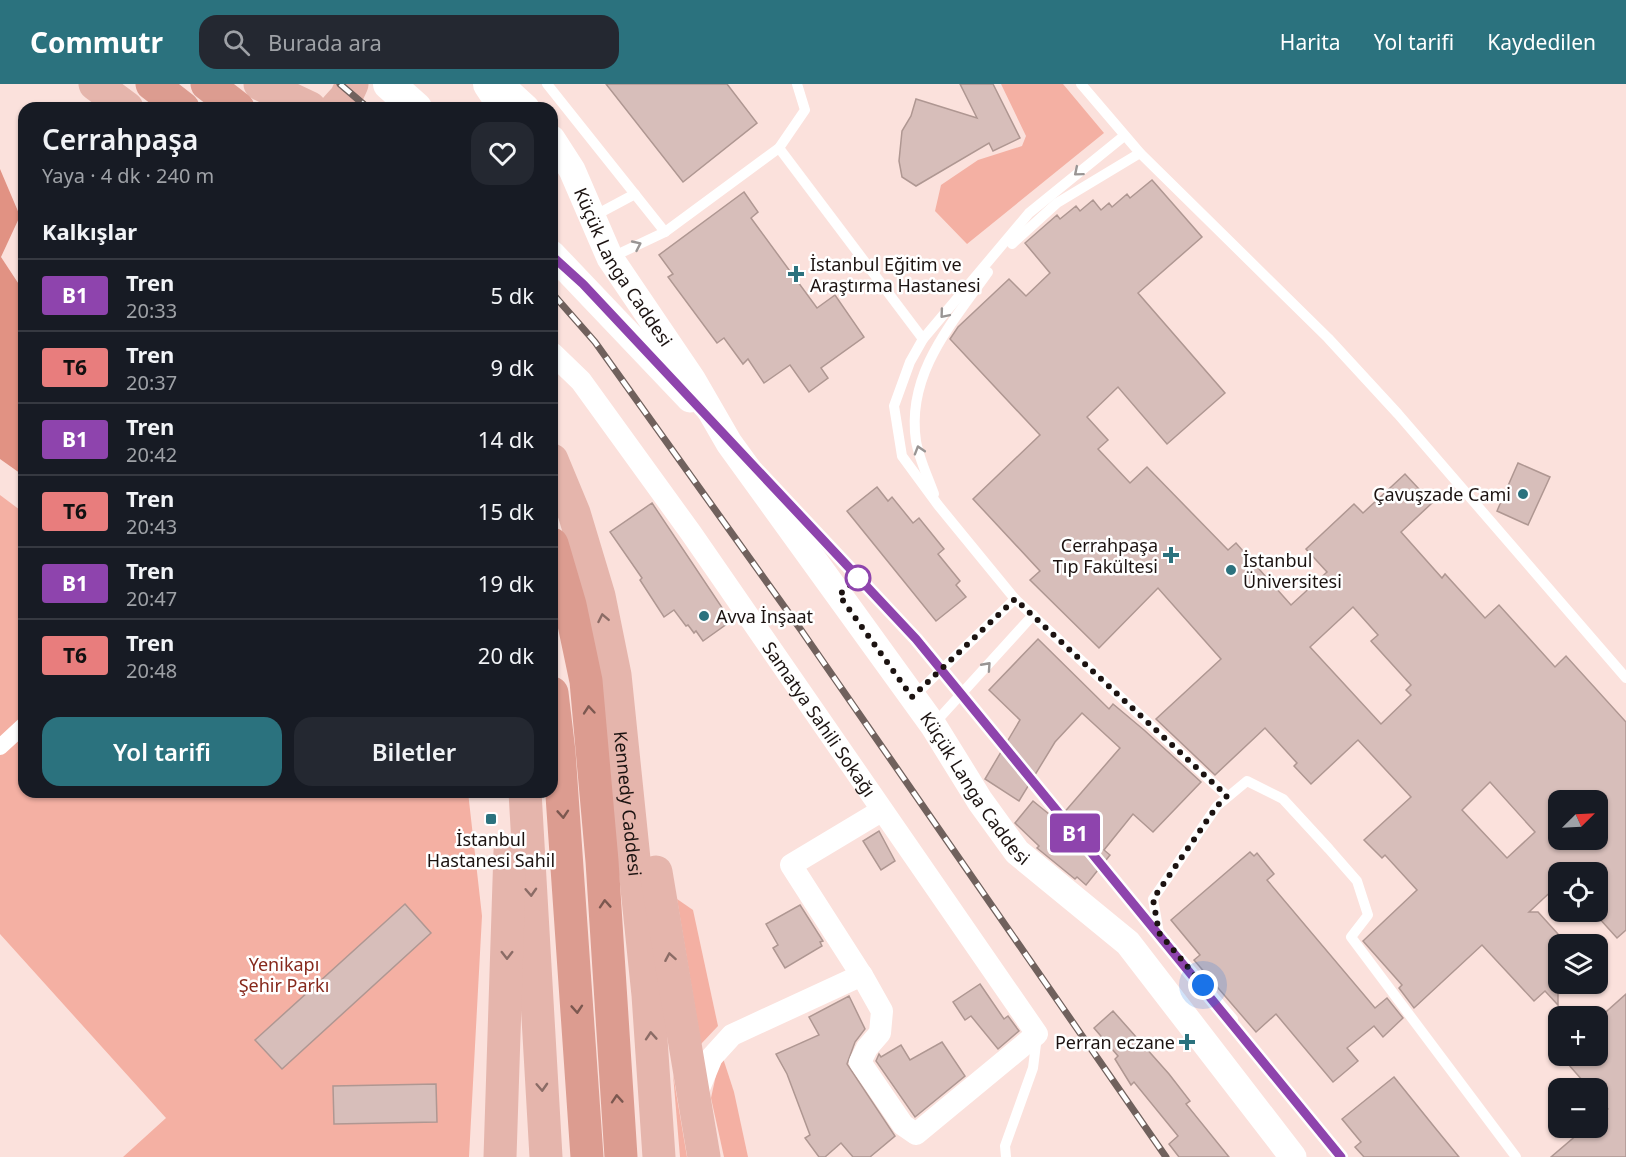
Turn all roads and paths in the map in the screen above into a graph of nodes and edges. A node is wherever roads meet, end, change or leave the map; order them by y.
1 (95, 84) edge
2 (152, 84) edge
3 (207, 84) edge
4 (252, 84) edge
5 (260, 84) edge
6 (352, 84) edge
7 (389, 84) edge
8 (489, 84) edge
9 (500, 84) edge
10 (547, 84) edge
11 (797, 84) edge
12 (1081, 84) edge
13 (119, 102) edge
14 (175, 102) edge
15 (230, 102) edge
16 (274, 102) edge
17 (298, 102) edge
18 (341, 102) edge
19 (409, 102) edge
20 (501, 102) edge
21 (520, 102) edge
22 (1124, 136) junction
23 (779, 148) junction
24 (558, 149) edge
25 (1140, 153) junction
26 (634, 194) junction
27 (591, 217) junction
28 (665, 232) junction
29 (610, 258) junction
30 (558, 260) edge
31 (923, 339) junction
32 (558, 359) edge
33 (729, 443) junction
34 (558, 474) edge
35 (938, 506) junction
36 (558, 564) edge
37 (1015, 599) junction
38 (1033, 615) junction
39 (615, 675) junction
40 (1626, 678) edge
41 (912, 697) junction
42 (933, 725) junction
43 (18, 730) edge
44 (558, 744) edge
45 (0, 747) edge
46 (1227, 796) junction
47 (512, 798) edge
48 (525, 798) edge
49 (881, 811) junction
50 (862, 975) junction
51 (1233, 1019) dead end
52 (1037, 1034) junction
53 (695, 1098) junction
54 (500, 1157) edge
55 (546, 1157) edge
56 (586, 1157) edge
57 (621, 1157) edge
58 (659, 1157) edge
59 (704, 1157) edge
60 (1006, 1157) edge
61 (1293, 1157) edge
62 (1516, 1157) edge

1 - 13 main road
2 - 14 highway
3 - 15 highway
4 - 16 main road
5 - 17 main road
6 - 18 main road
7 - 19 main road
8 - 20 main road
9 - 21 street
10 - 26 lane
11 - 23 lane
12 - 22 lane
22 - 25 lane
22 -> 31 lane
23 - 28 lane
23 - 31 lane
24 - 27 street, Küçük Langa Caddesi
35 -> 25 lane
25 - 40 lane
26 - 27 lane
26 - 28 lane
27 - 29 street, Küçük Langa Caddesi
29 -> 28 lane
29 - 33 street, Küçük Langa Caddesi
30 - 33 street
31 - 35 lane
32 - 49 street, Samatya Sahili Sokağı
33 - 41 street, Küçük Langa Caddesi
39 -> 34 main road, Kennedy Caddesi
35 - 37 lane
57 -> 36 highway
37 - 38 lane
37 - 41 lane
42 -> 38 lane
38 - 46 lane
53 -> 39 main road
58 -> 39 main road, Kennedy Caddesi
41 - 42 street, Küçük Langa Caddesi
42 - 61 street, Küçük Langa Caddesi
43 - 45 street
44 -> 56 highway
46 - 51 lane
46 - 62 lane
47 -> 54 main road
48 -> 55 main road
49 - 50 street
49 - 52 street, Samatya Sahili Sokağı
50 - 52 street
50 - 53 street
52 - 60 lane
53 - 59 main road

